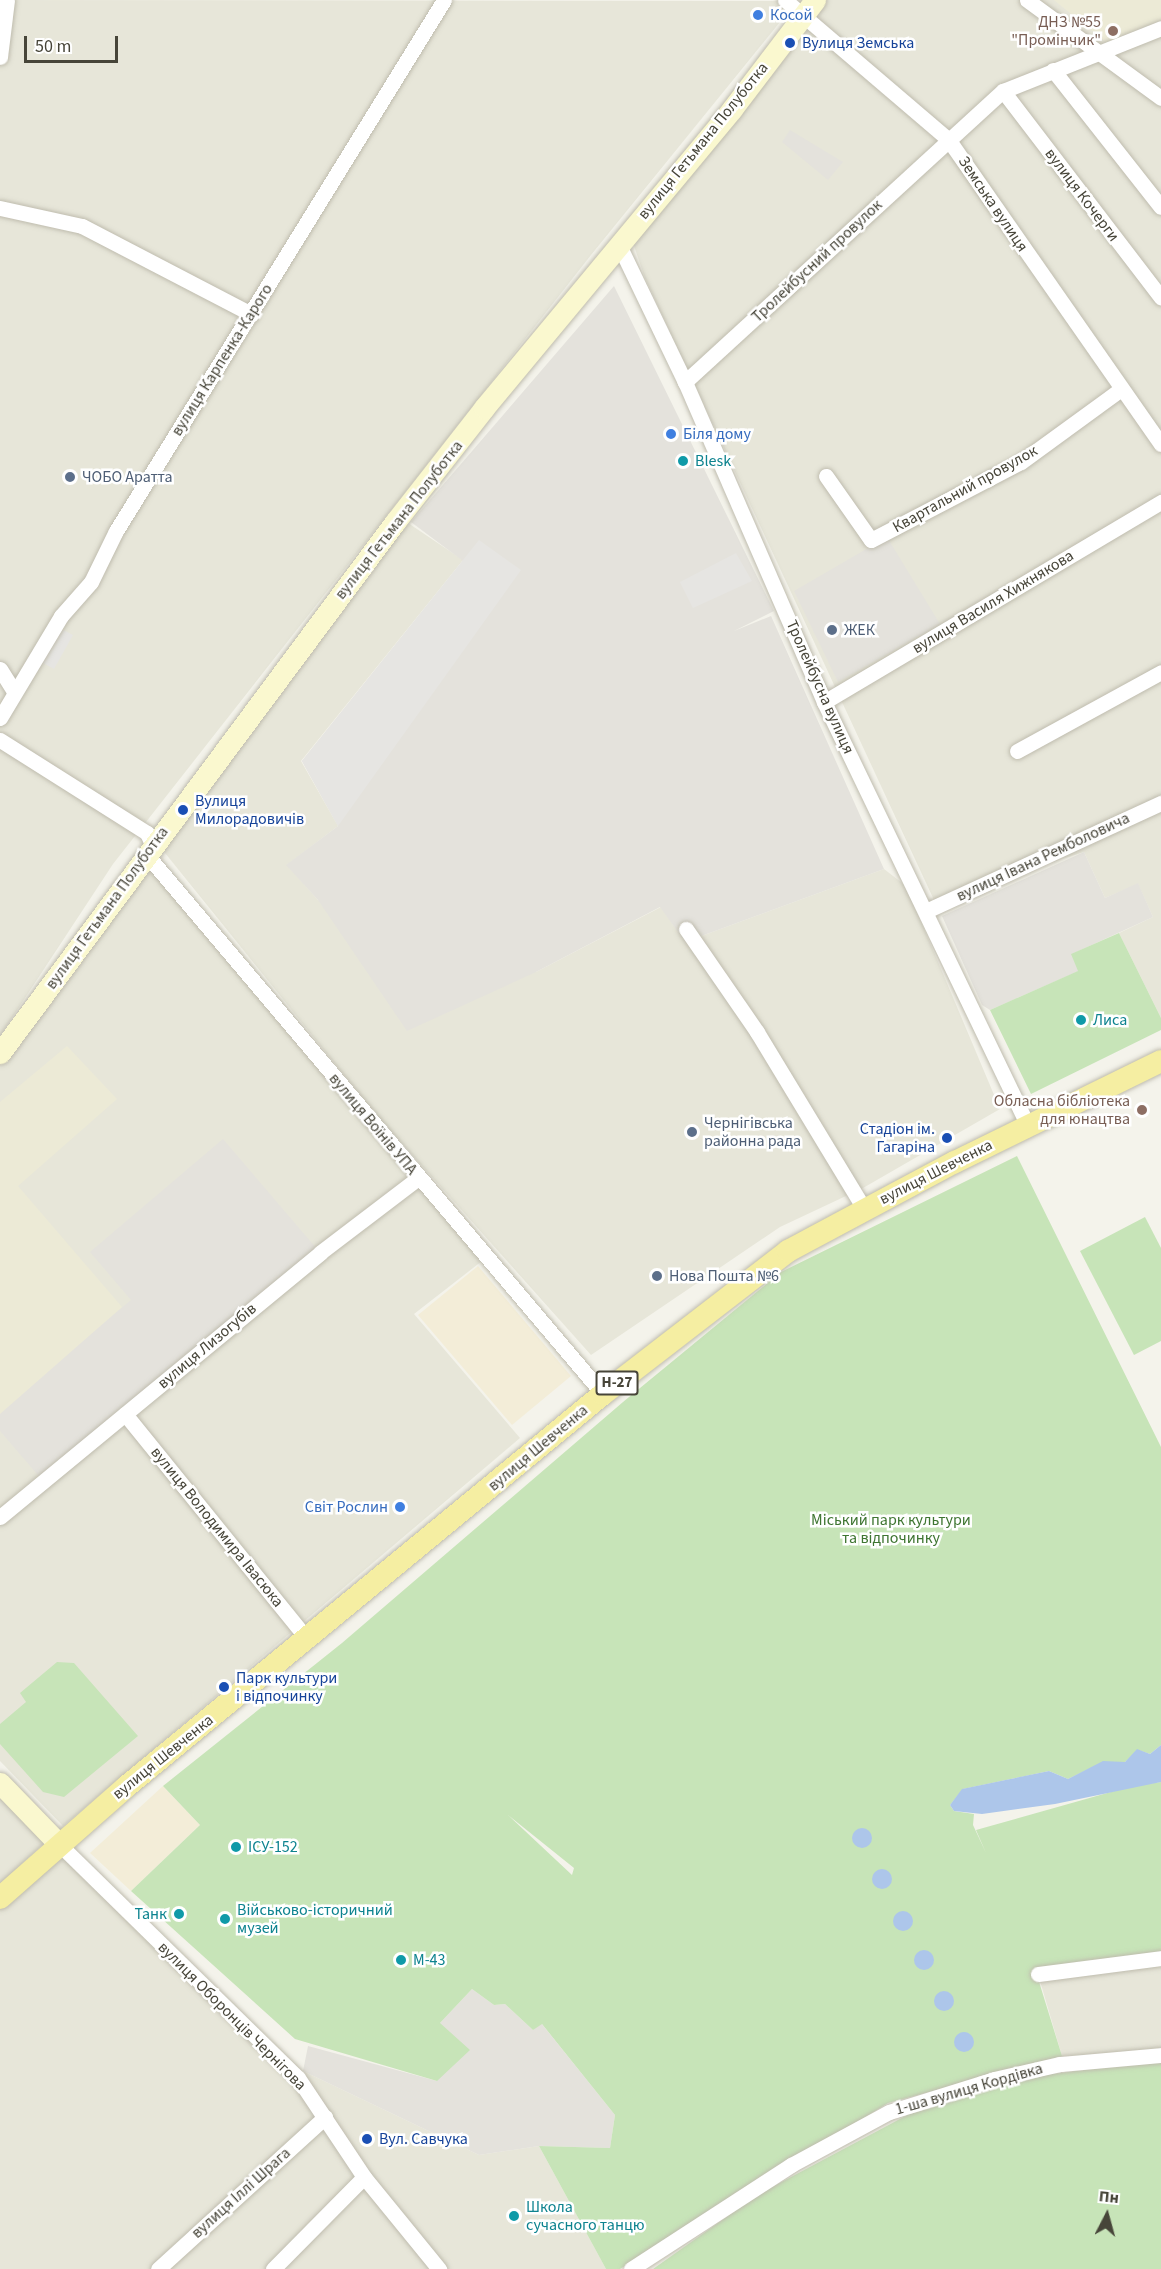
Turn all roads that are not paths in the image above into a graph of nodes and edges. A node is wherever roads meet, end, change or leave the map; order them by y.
1 (7, 0) edge
2 (444, 0) edge
3 (785, 0) edge
4 (1027, 0) edge
5 (810, 8) edge
6 (1161, 28) edge
7 (1097, 54) junction
8 (0, 57) edge
9 (1053, 70) junction
10 (1003, 91) junction
11 (1161, 98) edge
12 (948, 139) junction
13 (1161, 207) edge
14 (0, 208) edge
15 (620, 245) junction
16 (1161, 298) edge
17 (251, 314) junction
18 (685, 382) junction
19 (1121, 389) junction
20 (1161, 444) edge
21 (826, 476) dead end
22 (1161, 502) edge
23 (0, 669) edge
24 (1161, 672) edge
25 (14, 691) junction
26 (824, 702) junction
27 (0, 718) edge
28 (0, 740) edge
29 (1017, 751) dead end
30 (1161, 803) edge
31 (149, 849) junction
32 (926, 911) junction
33 (686, 929) dead end
34 (0, 1053) edge
35 (1161, 1061) edge
36 (1028, 1126) junction
37 (418, 1178) junction
38 (864, 1209) junction
39 (603, 1394) junction
40 (125, 1414) junction
41 (0, 1517) edge
42 (308, 1640) junction
43 (0, 1783) edge
44 (58, 1844) junction
45 (0, 1898) edge
46 (1161, 1958) edge
47 (1038, 1974) dead end
48 (1161, 2055) edge
49 (325, 2117) junction
50 (363, 2177) junction
51 (158, 2269) edge
52 (273, 2269) edge
53 (439, 2269) edge
54 (631, 2269) edge

1 - 8 street
2 - 17 street, вулиця Карпенка-Карого
3 - 5 street, Земська вулиця
4 - 7 street
5 - 12 street, Земська вулиця
5 - 15 street, вулиця Гетьмана Полуботка
6 - 7 street
7 - 9 street
7 - 11 street
9 - 10 street
9 - 13 street
10 - 12 street
10 - 16 street, вулиця Кочерги
12 - 18 street, Тролейбусний провулок
12 - 19 street, Земська вулиця
14 - 17 street
15 - 18 street, Тролейбусна вулиця
15 - 31 street, вулиця Гетьмана Полуботка
17 - 25 street, вулиця Карпенка-Карого
18 - 26 street, Тролейбусна вулиця
19 - 20 street, Земська вулиця
19 - 21 street, Квартальний провулок
22 - 26 street, вулиця Василя Хижнякова
23 - 25 street
24 - 29 street
25 - 27 street, вулиця Карпенка-Карого
26 - 32 street, Тролейбусна вулиця
28 - 31 street, вулиця Воїнів УПА
30 - 32 street, вулиця Івана Ремболовича
31 - 34 street, вулиця Гетьмана Полуботка
31 - 37 street, вулиця Воїнів УПА
32 - 36 street, Тролейбусна вулиця
33 - 38 street
35 - 36 main road, вулиця Шевченка / Н-27
36 - 38 main road, вулиця Шевченка / Н-27
37 - 39 street, вулиця Воїнів УПА
37 - 40 street, вулиця Лизогубів
38 - 39 main road, вулиця Шевченка / Н-27
39 - 42 main road, вулиця Шевченка / Н-27
40 - 41 street, вулиця Лизогубів
40 - 42 street, вулиця Володимира Івасюка
42 - 44 main road, вулиця Шевченка / Н-27
43 - 44 street, вулиця Оборонців Чернігова
44 - 45 main road, вулиця Шевченка / Н-27
44 - 49 street, вулиця Оборонців Чернігова
46 - 47 street
48 - 54 street, 1-ша вулиця Кордівка
49 - 50 street, вулиця Оборонців Чернігова
49 - 51 street, вулиця Іллі Шрага
50 - 52 street
50 - 53 street, вулиця Оборонців Чернігова

